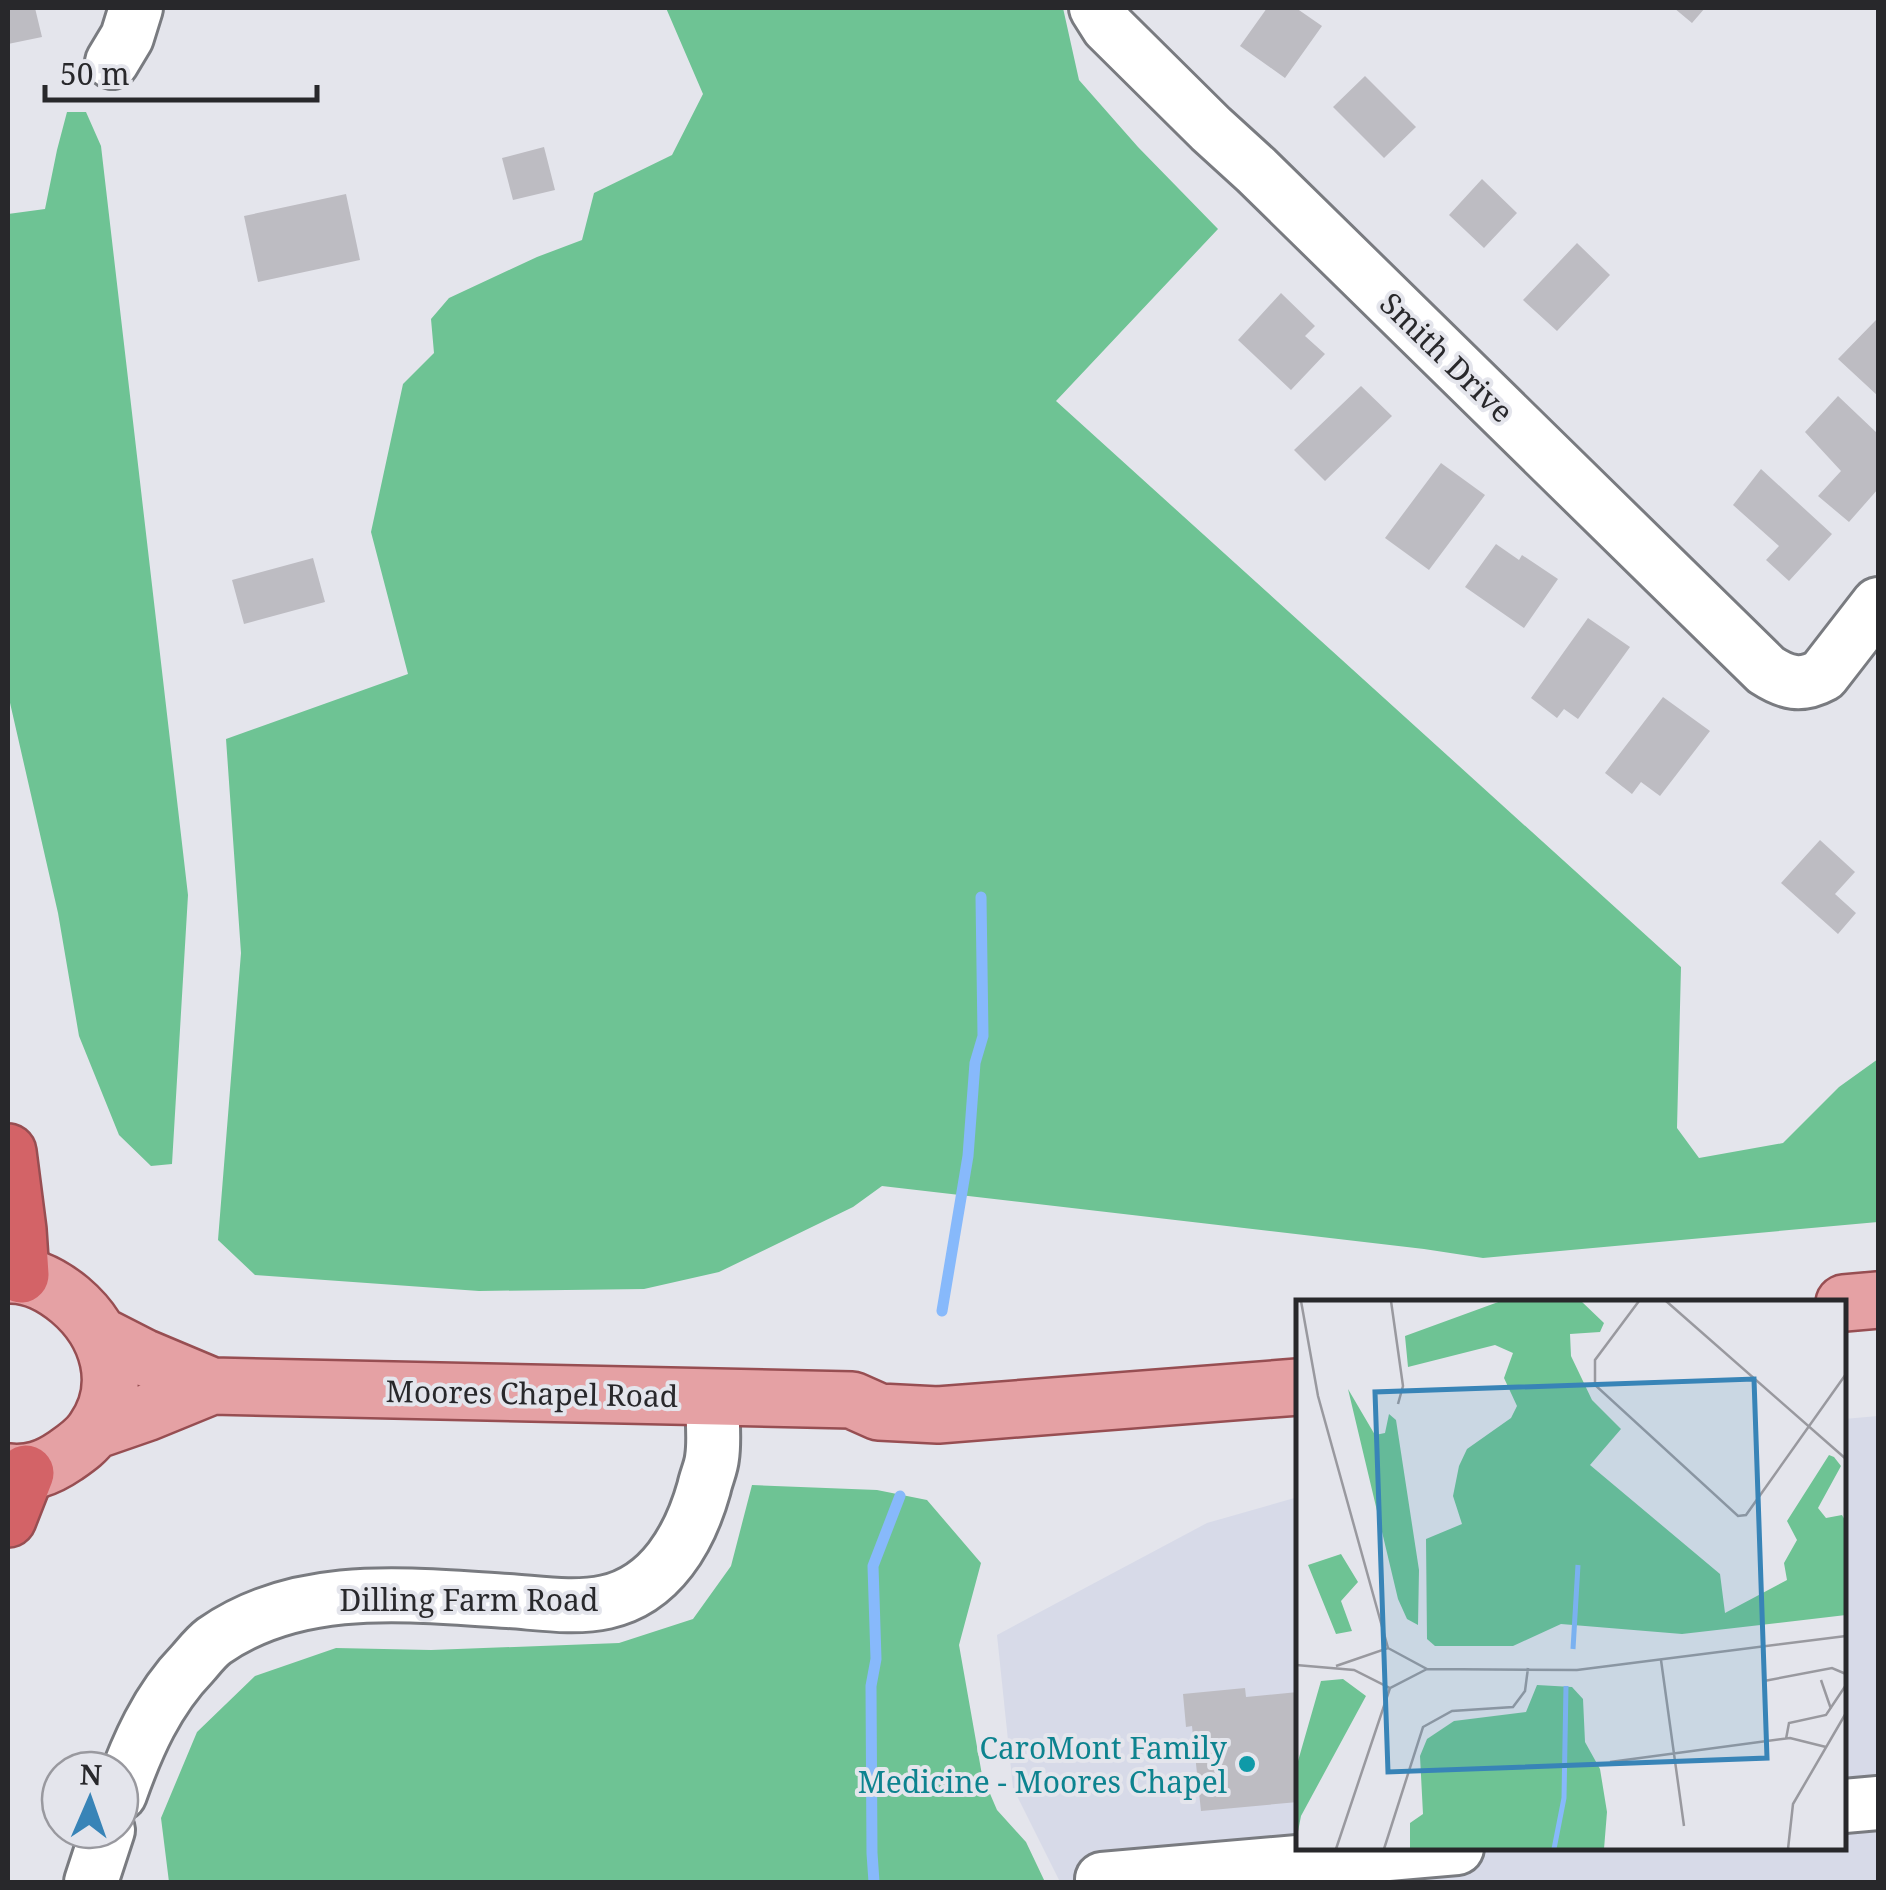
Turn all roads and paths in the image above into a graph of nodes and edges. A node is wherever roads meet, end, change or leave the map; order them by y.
1 (1096, 8) edge
2 (1878, 604) edge
3 (8, 1152) edge
4 (14, 1275) edge
5 (1878, 1300) edge
6 (1846, 1303) edge
7 (1878, 1334) edge
8 (100, 1335) junction
9 (1846, 1338) edge
10 (1296, 1357) edge
11 (212, 1386) junction
12 (1296, 1387) edge
13 (712, 1398) junction
14 (852, 1400) junction
15 (94, 1431) junction
16 (14, 1488) edge
17 (137, 1750) edge
18 (1878, 1803) edge
19 (1846, 1806) edge
20 (101, 1850) edge
21 (1437, 1857) edge
22 (1102, 1879) dead end
23 (91, 1882) edge

1 - 2 street, Smith Drive
3 - 4 highway
4 - 8 main road, Moores Chapel Road
5 - 6 main road
7 - 9 main road
8 - 11 main road, Moores Chapel Road
8 - 15 main road, Moores Chapel Road
10 - 14 main road, Moores Chapel Road
11 - 13 main road, Moores Chapel Road
11 - 15 main road, Moores Chapel Road
12 - 14 main road, Moores Chapel Road
13 - 14 main road, Moores Chapel Road
13 - 17 street, Dilling Farm Road
15 - 16 main road, Moores Chapel Road
18 - 19 street
20 - 23 street
21 - 22 street

